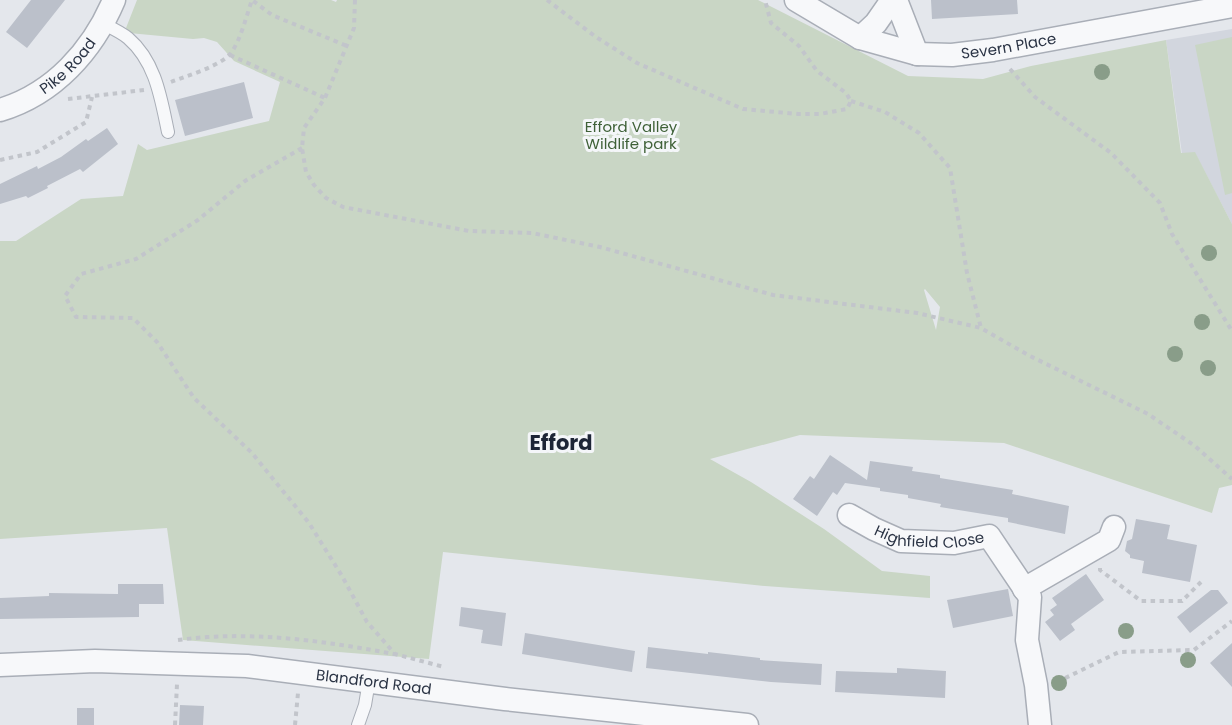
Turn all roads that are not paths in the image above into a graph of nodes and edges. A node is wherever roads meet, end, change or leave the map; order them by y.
1 (114, 0) edge
2 (796, 0) edge
3 (894, 0) edge
4 (1232, 6) edge
5 (104, 24) junction
6 (860, 38) junction
7 (917, 54) junction
8 (0, 110) edge
9 (168, 132) dead end
10 (849, 514) dead end
11 (1114, 526) dead end
12 (1024, 589) junction
13 (0, 664) edge
14 (369, 681) junction
15 (358, 725) edge
16 (747, 725) edge
17 (1040, 725) edge

1 - 5 street, Pike Road
2 - 6 street, Severn Place
3 - 6 street
3 - 7 street
4 - 7 street, Severn Place
5 - 8 street, Pike Road
5 - 9 lane
6 - 7 street, Severn Place
10 - 12 street, Highfield Close
11 - 12 street
12 - 17 street, Highfield Close
13 - 14 street, Blandford Road
14 - 15 lane
14 - 16 street, Blandford Road

